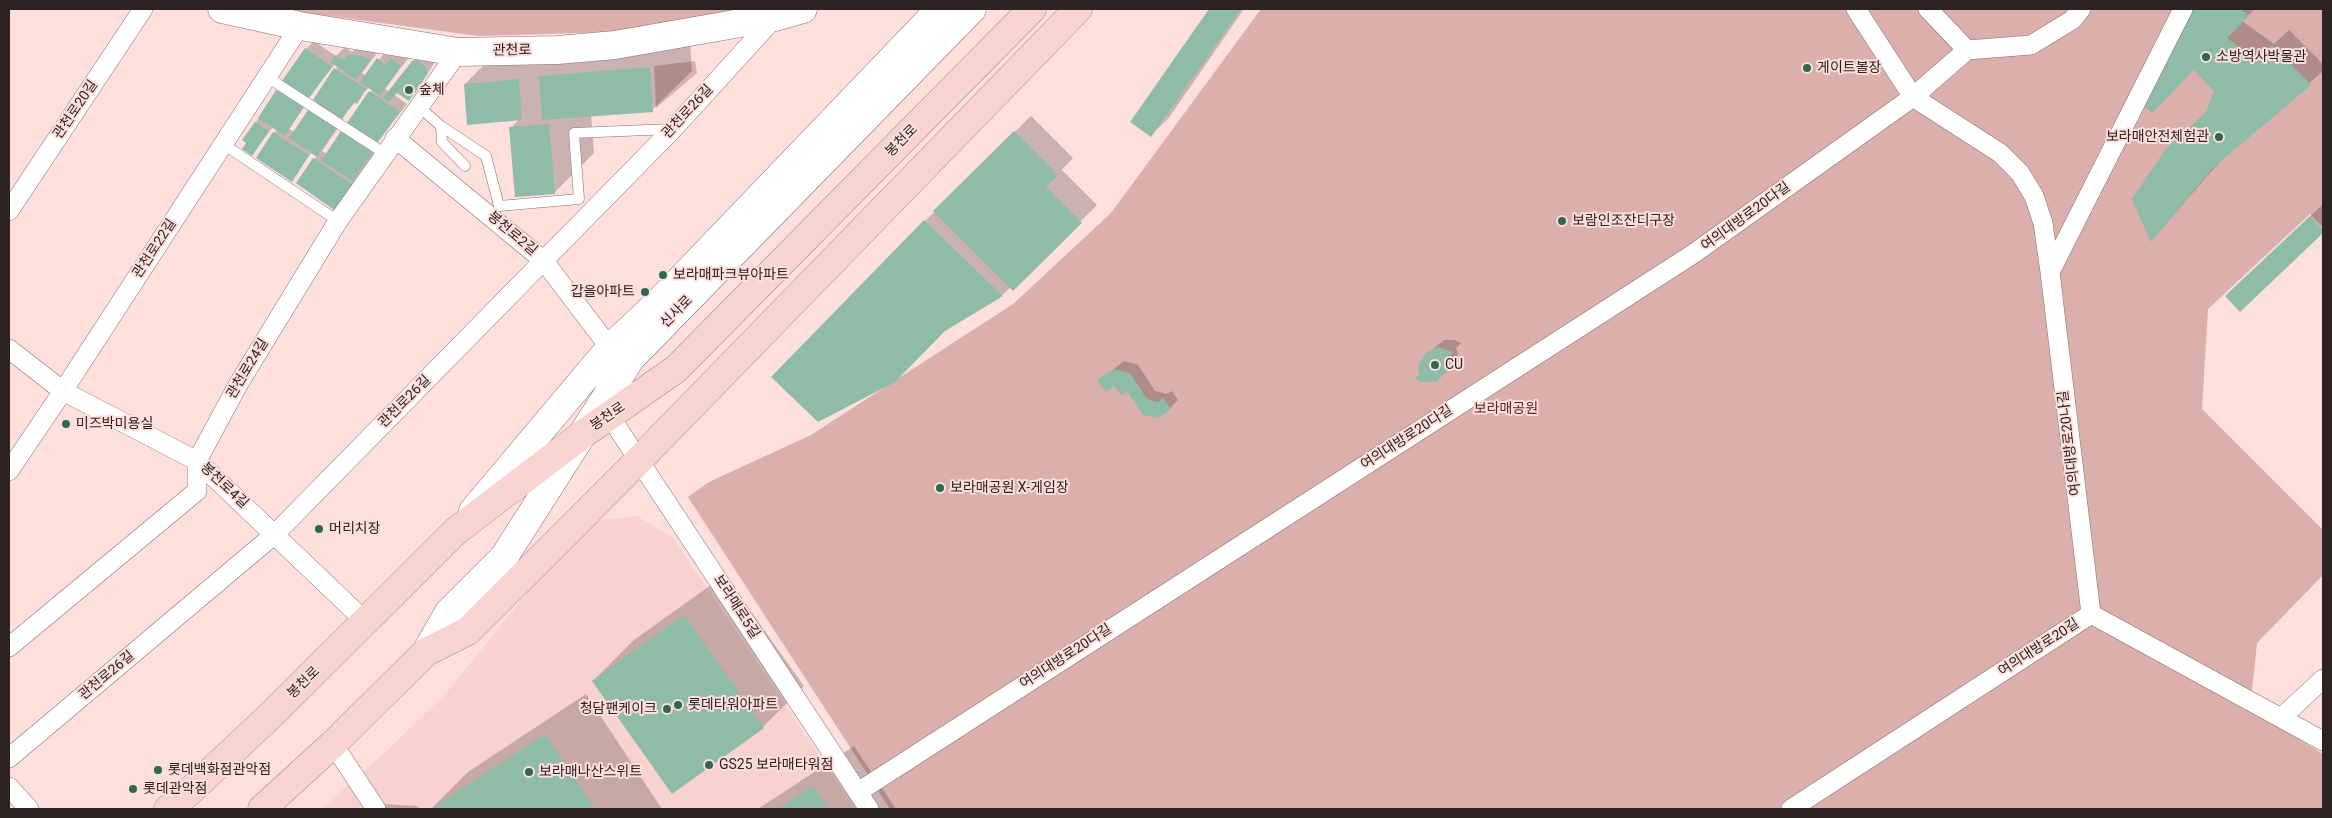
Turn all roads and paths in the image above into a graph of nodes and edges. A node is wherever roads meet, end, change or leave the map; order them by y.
1 (143, 9) edge
2 (222, 9) edge
3 (803, 9) edge
4 (940, 9) edge
5 (972, 9) edge
6 (1032, 9) edge
7 (1078, 9) edge
8 (1856, 9) edge
9 (1928, 9) edge
10 (2081, 9) edge
11 (2183, 9) edge
12 (775, 17) junction
13 (300, 26) junction
14 (1967, 50) junction
15 (458, 52) junction
16 (267, 77) junction
17 (1914, 97) junction
18 (418, 106) junction
19 (441, 126) junction
20 (673, 129) junction
21 (223, 144) junction
22 (390, 145) junction
23 (465, 166) dead end
24 (9, 211) edge
25 (338, 221) junction
26 (544, 261) junction
27 (2050, 272) junction
28 (610, 348) junction
29 (9, 349) edge
30 (63, 391) junction
31 (606, 410) junction
32 (583, 434) junction
33 (639, 460) junction
34 (197, 461) junction
35 (9, 471) edge
36 (456, 531) junction
37 (275, 534) junction
38 (2091, 614) junction
39 (366, 622) junction
40 (9, 647) edge
41 (426, 652) junction
42 (2323, 679) edge
43 (2282, 717) junction
44 (2323, 741) edge
45 (333, 744) junction
46 (9, 758) edge
47 (9, 787) edge
48 (858, 792) junction
49 (185, 801) edge
50 (29, 809) edge
51 (168, 809) edge
52 (262, 809) edge
53 (376, 809) edge
54 (869, 809) edge
55 (1791, 809) edge

1 - 24 street, 관천로20길
2 - 13 main road, 관천로
3 - 12 main road, 관천로
4 - 28 main road, 신사로
5 - 31 main road, 신사로
6 - 31 main road, 봉천로
7 - 33 main road
8 - 17 street, 여의대방로20나길
9 - 14 street
10 - 14 street
11 - 27 street
12 - 15 main road, 관천로
12 - 20 street, 관천로26길
13 - 15 main road, 관천로
13 - 16 street, 관천로22길
14 - 17 street, 여의대방로20다길
15 - 18 street, 관천로24길
16 - 21 street, 관천로22길
16 - 22 lane
17 - 27 street, 여의대방로20나길
17 - 48 street, 여의대방로20다길
18 - 19 lane
18 - 22 street, 관천로24길
19 - 20 lane
19 - 23 lane
20 - 26 street, 관천로26길
21 - 25 lane
21 - 30 street, 관천로22길
22 - 25 street, 관천로24길
22 - 26 street, 봉천로2길
25 - 34 street, 관천로24길
26 - 28 street, 봉천로2길
26 - 37 street, 관천로26길
27 - 38 street, 여의대방로20나길
28 - 36 main road, 신사로
29 - 30 street, 봉천로4길
30 - 34 street, 봉천로4길
30 - 35 street, 관천로22길
31 - 32 main road, 봉천로
31 - 33 street, 보라매로5길
32 - 36 main road, 봉천로
32 - 41 main road
33 - 41 main road
33 - 48 street, 보라매로5길
34 - 37 street, 봉천로4길
34 - 40 street, 관천로24길
36 - 39 main road, 봉천로
37 - 39 street, 봉천로4길
37 - 46 street, 관천로26길
38 - 43 street, 여의대방로20길
38 - 55 street, 여의대방로20길
39 - 49 main road, 봉천로
41 - 45 main road
42 - 43 street
43 - 44 street, 여의대방로20길
45 - 52 main road
45 - 53 street
47 - 50 street
48 - 54 street, 보라매로5길
49 - 51 main road, 봉천로

